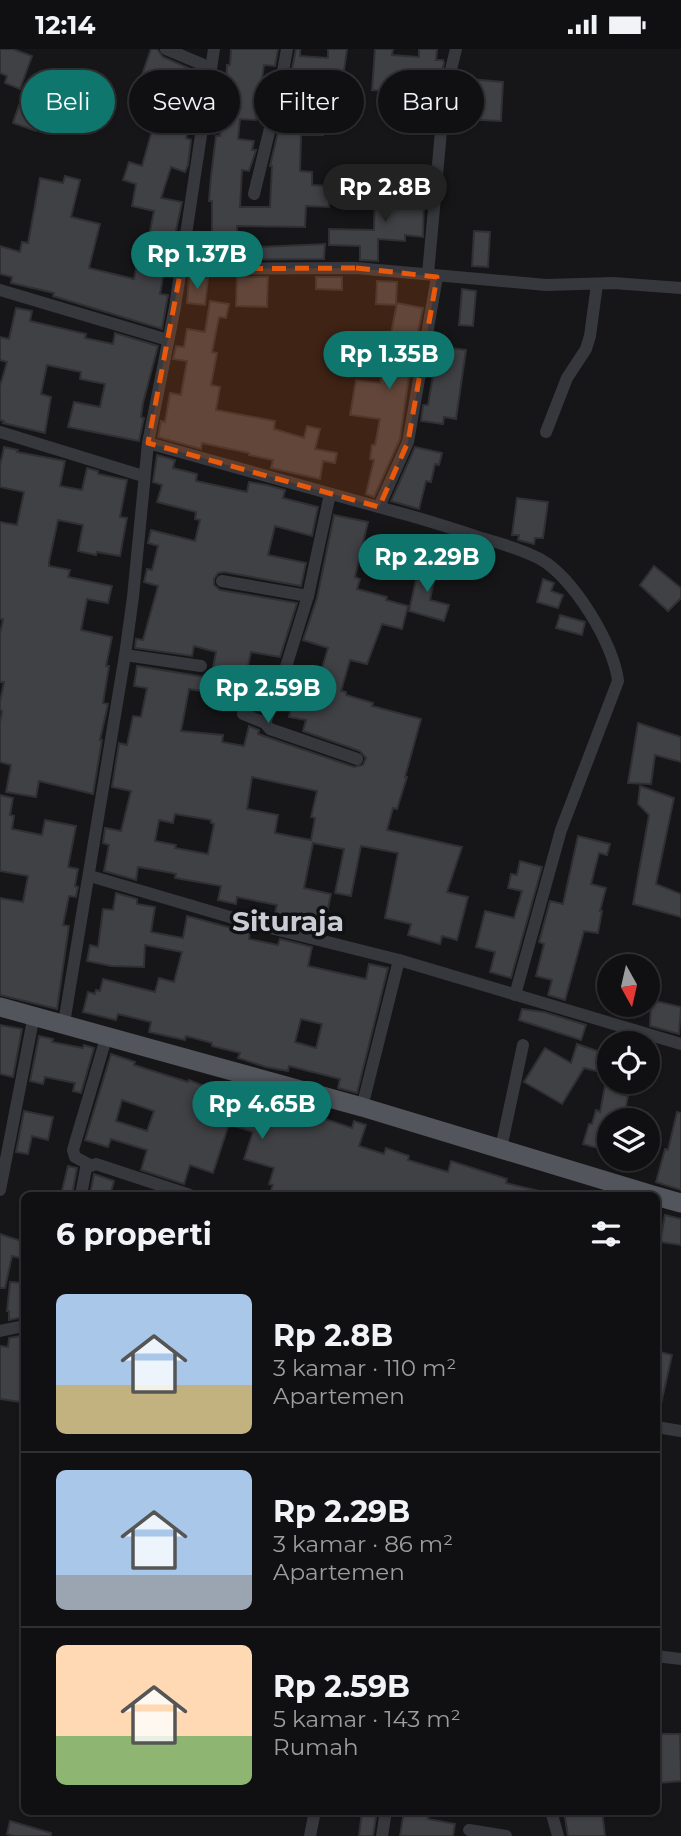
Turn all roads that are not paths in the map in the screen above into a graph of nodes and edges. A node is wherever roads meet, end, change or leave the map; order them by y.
1 (166, 49) edge
2 (214, 49) edge
3 (287, 49) edge
4 (456, 49) edge
5 (211, 68) junction
6 (254, 194) dead end
7 (181, 269) junction
8 (433, 275) junction
9 (597, 284) junction
10 (681, 288) edge
11 (0, 290) edge
12 (168, 340) junction
13 (0, 432) edge
14 (546, 432) dead end
15 (148, 443) junction
16 (143, 476) junction
17 (330, 494) junction
18 (379, 507) junction
19 (222, 581) dead end
20 (308, 596) junction
21 (125, 655) junction
22 (201, 666) dead end
23 (243, 714) dead end
24 (265, 723) junction
25 (357, 759) dead end
26 (90, 876) junction
27 (399, 960) junction
28 (515, 995) junction
29 (0, 1007) edge
30 (34, 1015) junction
31 (64, 1023) junction
32 (107, 1035) junction
33 (681, 1044) edge
34 (523, 1045) dead end
35 (362, 1107) junction
36 (501, 1148) junction
37 (90, 1165) junction
38 (610, 1189) edge
39 (0, 1190) edge
40 (82, 1192) edge
41 (181, 1192) edge
42 (629, 1192) edge
43 (660, 1197) edge
44 (681, 1203) edge
45 (21, 1327) edge
46 (0, 1331) edge
47 (660, 1428) edge
48 (681, 1431) edge
49 (660, 1656) edge
50 (681, 1659) edge
51 (314, 1815) edge
52 (385, 1815) edge
53 (552, 1815) edge
54 (469, 1830) dead end
55 (310, 1836) edge
56 (382, 1836) edge
57 (506, 1836) edge
58 (558, 1836) edge

1 - 5 street
2 - 5 street
3 - 6 street
4 - 8 street
5 - 7 street
7 - 8 street
7 - 12 street
8 - 9 street
8 - 18 street
9 - 10 street
9 - 14 street
11 - 12 street
12 - 15 street
13 - 16 street
15 - 16 street
15 - 17 street
16 - 21 street
17 - 18 street
17 - 20 street
18 - 28 street
19 - 20 street
20 - 24 street
21 - 22 street
21 - 26 street
23 - 24 street
24 - 25 street
26 - 27 street
26 - 31 street
27 - 28 street
27 - 35 street
28 - 33 street
29 - 30 main road
30 - 31 main road
30 - 39 street
31 - 32 main road
32 - 35 main road
32 - 37 street
34 - 36 street
35 - 36 main road
36 - 38 main road
37 - 40 street
37 - 41 street
38 - 42 main road
43 - 44 main road
45 - 46 street
47 - 48 street
49 - 50 street
51 - 55 street
52 - 56 street
53 - 58 street
54 - 57 street

